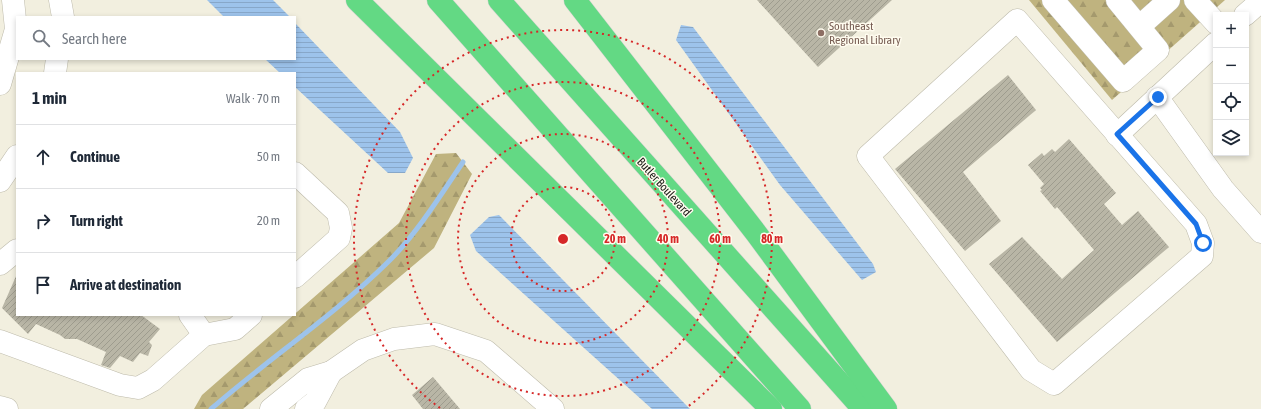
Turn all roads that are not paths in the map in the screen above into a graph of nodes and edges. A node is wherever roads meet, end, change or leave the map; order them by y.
1 (13, 0) edge
2 (60, 0) edge
3 (357, 0) edge
4 (438, 0) edge
5 (499, 0) edge
6 (575, 0) edge
7 (1053, 0) edge
8 (1117, 0) edge
9 (1169, 0) edge
10 (1195, 0) edge
11 (63, 16) edge
12 (1213, 20) edge
13 (1140, 26) junction
14 (1213, 46) edge
15 (57, 60) edge
16 (55, 72) edge
17 (0, 84) edge
18 (1158, 97) junction
19 (1117, 134) junction
20 (11, 154) edge
21 (296, 174) edge
22 (0, 182) edge
23 (1261, 232) edge
24 (16, 251) edge
25 (0, 264) edge
26 (296, 276) edge
27 (191, 316) edge
28 (251, 316) edge
29 (204, 335) junction
30 (0, 341) edge
31 (330, 372) junction
32 (0, 407) edge
33 (7, 409) edge
34 (270, 409) edge
35 (306, 409) edge
36 (553, 409) edge
37 (771, 409) edge
38 (800, 409) edge
39 (863, 409) edge
40 (886, 409) edge

1 - 17 street
2 - 11 street
3 - 37 highway
4 - 38 highway
5 - 39 highway, Butler Boulevard
6 - 40 highway
7 - 13 street
8 - 13 street
9 - 13 street
10 - 12 street
14 - 18 street
15 - 16 street
18 - 19 street
18 - 23 street
19 - 19 street
20 - 22 street
21 - 26 street
24 - 25 street
27 - 29 street
28 - 29 street
29 - 30 street
31 - 34 street
31 - 35 street
31 - 36 street
32 - 33 street

